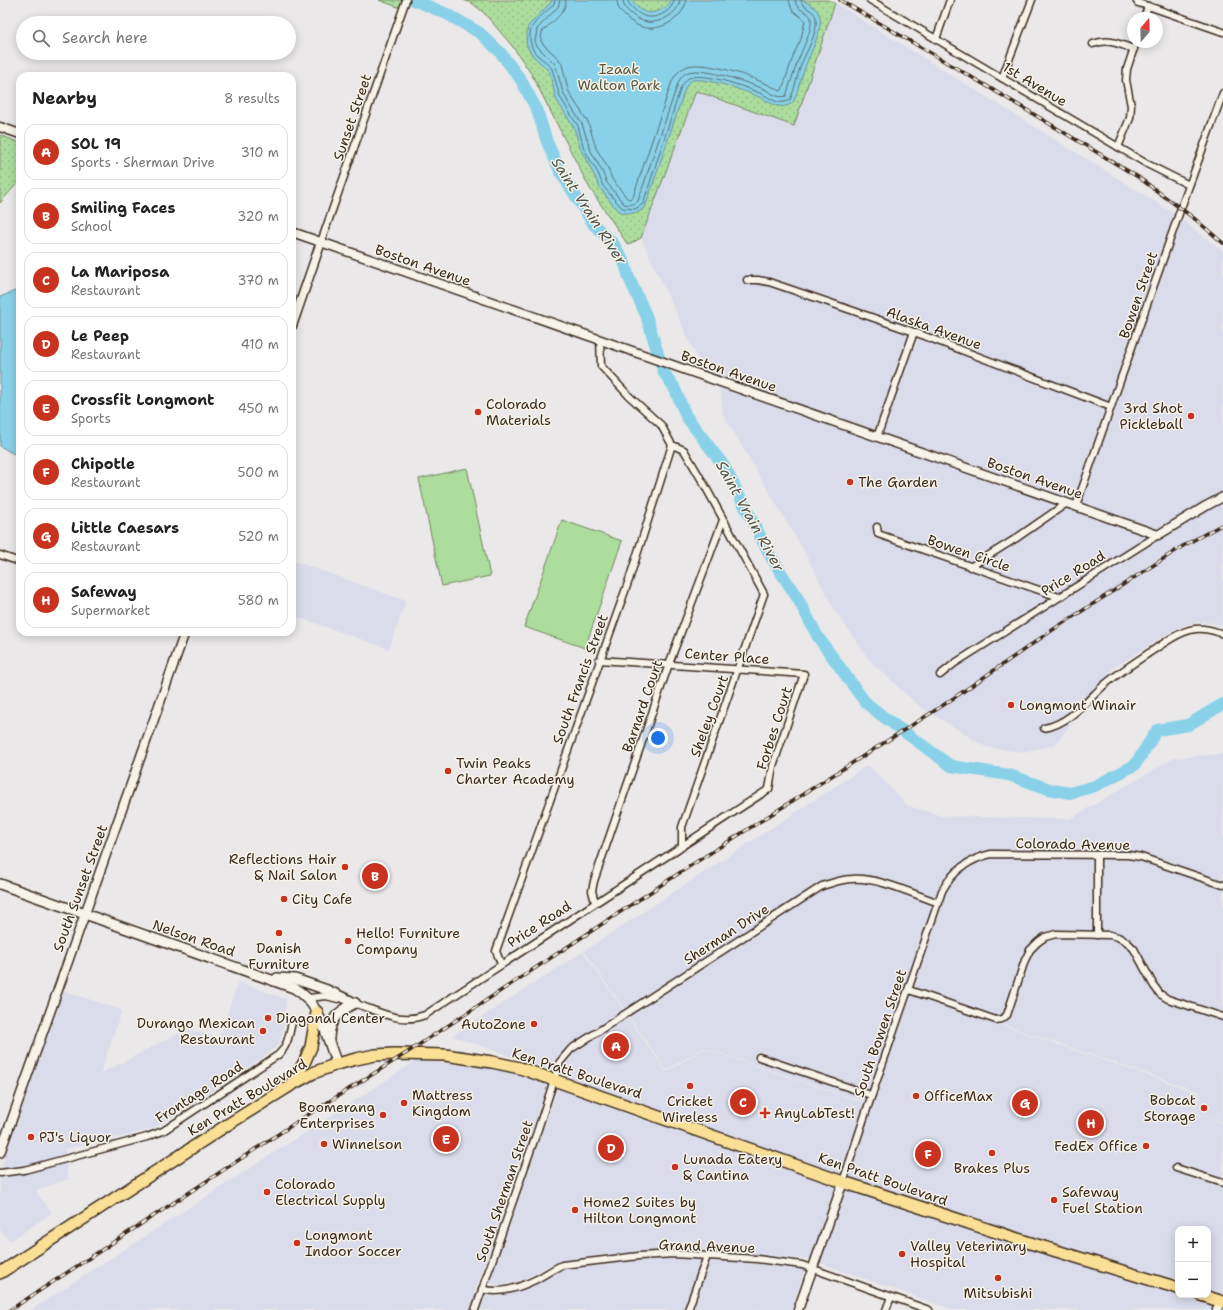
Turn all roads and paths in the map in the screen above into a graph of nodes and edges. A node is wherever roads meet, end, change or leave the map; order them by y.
1 (870, 0) edge
2 (950, 0) edge
3 (1032, 0) edge
4 (1136, 0) edge
5 (405, 2) edge
6 (1148, 6) junction
7 (1146, 12) edge
8 (1223, 32) edge
9 (936, 39) junction
10 (1093, 44) dead end
11 (1134, 50) joint
12 (1002, 78) junction
13 (1223, 92) edge
14 (0, 127) edge
15 (16, 133) edge
16 (1118, 147) junction
17 (1189, 185) junction
18 (296, 233) edge
19 (321, 242) junction
20 (747, 280) dead end
21 (296, 314) edge
22 (914, 332) junction
23 (600, 340) junction
24 (1111, 407) junction
25 (877, 437) junction
26 (672, 446) junction
27 (1223, 497) edge
28 (1068, 503) junction
29 (1076, 506) junction
30 (724, 520) junction
31 (877, 527) dead end
32 (1158, 535) junction
33 (0, 555) edge
34 (16, 561) edge
35 (970, 567) junction
36 (1059, 598) junction
37 (1223, 634) edge
38 (184, 636) edge
39 (599, 660) junction
40 (669, 664) junction
41 (738, 670) junction
42 (804, 674) joint
43 (940, 675) dead end
44 (1044, 728) dead end
45 (769, 789) joint
46 (682, 847) junction
47 (1097, 855) junction
48 (967, 863) joint
49 (0, 884) edge
50 (1223, 885) edge
51 (595, 902) junction
52 (939, 903) junction
53 (85, 914) junction
54 (1097, 935) junction
55 (501, 964) junction
56 (267, 978) junction
57 (909, 990) junction
58 (308, 998) junction
59 (355, 1003) junction
60 (317, 1012) junction
61 (1223, 1017) edge
62 (292, 1022) dead end
63 (328, 1041) junction
64 (759, 1057) dead end
65 (337, 1064) junction
66 (554, 1079) junction
67 (291, 1085) junction
68 (871, 1095) junction
69 (0, 1153) edge
70 (1176, 1168) dead end
71 (0, 1173) edge
72 (843, 1182) junction
73 (1223, 1183) edge
74 (707, 1256) junction
75 (812, 1268) junction
76 (0, 1273) edge
77 (1175, 1287) edge
78 (482, 1290) junction
79 (891, 1296) junction
80 (1210, 1298) edge
81 (1221, 1301) edge
82 (475, 1310) edge
83 (688, 1310) edge
84 (798, 1310) edge
85 (886, 1310) edge
86 (929, 1310) edge

1 - 9 street, 1st Avenue
2 - 9 street
3 - 12 street
4 - 6 street
5 - 19 street, Sunset Street
6 - 7 street
6 - 8 street
9 - 12 street, 1st Avenue
10 - 11 street
11 - 16 street
12 - 16 street, 1st Avenue
13 - 17 street, Bowen Street
14 - 15 street
16 - 17 street, 1st Avenue
17 - 24 street, Bowen Street
18 - 19 street, Boston Avenue
19 - 21 street
19 - 23 street, Boston Avenue
20 - 22 street, Alaska Avenue
22 - 24 street, Alaska Avenue
22 - 25 street
23 - 25 street, Boston Avenue
23 - 26 street
24 - 29 street, Bowen Street
25 - 28 street, Boston Avenue
26 - 30 street
26 - 39 street, South Francis Street
27 - 32 street, Price Road
28 - 29 street, Boston Avenue
28 - 35 street
29 - 32 street, Boston Avenue
30 - 40 street, Barnard Court
30 - 41 street, Sheley Court
31 - 35 street, Bowen Circle
32 - 36 street, Price Road
33 - 34 street
35 - 36 street, Bowen Circle
36 - 43 street, Price Road
37 - 44 street
38 - 53 street, South Sunset Street
39 - 40 street, Center Place
39 - 55 street, South Francis Street
40 - 41 street, Center Place
40 - 51 street, Barnard Court
41 - 42 street, Center Place
41 - 46 street, Sheley Court
42 - 45 street, Forbes Court
45 - 46 street, Price Road
46 - 51 street, Price Road
47 - 48 street, Colorado Avenue
47 - 50 street, Colorado Avenue
47 - 54 street
48 - 52 street, South Bowen Street
49 - 53 main road, Nelson Road
51 - 55 street, Price Road
52 - 57 street, South Bowen Street
52 - 66 street, Sherman Drive
53 - 56 main road, Nelson Road
53 - 69 street, South Sunset Street
54 - 57 street
54 - 61 street
55 - 59 street, Price Road
56 - 58 main road, Nelson Road
56 - 59 main road
57 - 68 street, South Bowen Street
58 - 59 street, Price Road
58 - 60 main road, Nelson Road
59 - 63 main road
60 - 63 main road, Nelson Road
60 - 67 highway
62 - 71 street, Frontage Road
63 - 65 main road, Nelson Road
64 - 68 street
65 - 66 highway, Ken Pratt Boulevard
65 - 67 highway, Ken Pratt Boulevard
66 - 72 highway, Ken Pratt Boulevard
66 - 78 street, South Sherman Street
67 - 76 highway, Ken Pratt Boulevard
68 - 72 street, South Bowen Street
70 - 73 street
72 - 75 street, South Bowen Street
72 - 77 highway, Ken Pratt Boulevard
74 - 75 street, Grand Avenue
74 - 78 street, Grand Avenue
74 - 83 street
75 - 79 street, Grand Avenue
75 - 84 street, South Bowen Street
78 - 82 street, South Sherman Street
79 - 85 street
79 - 86 street, Grand Avenue
80 - 81 highway

